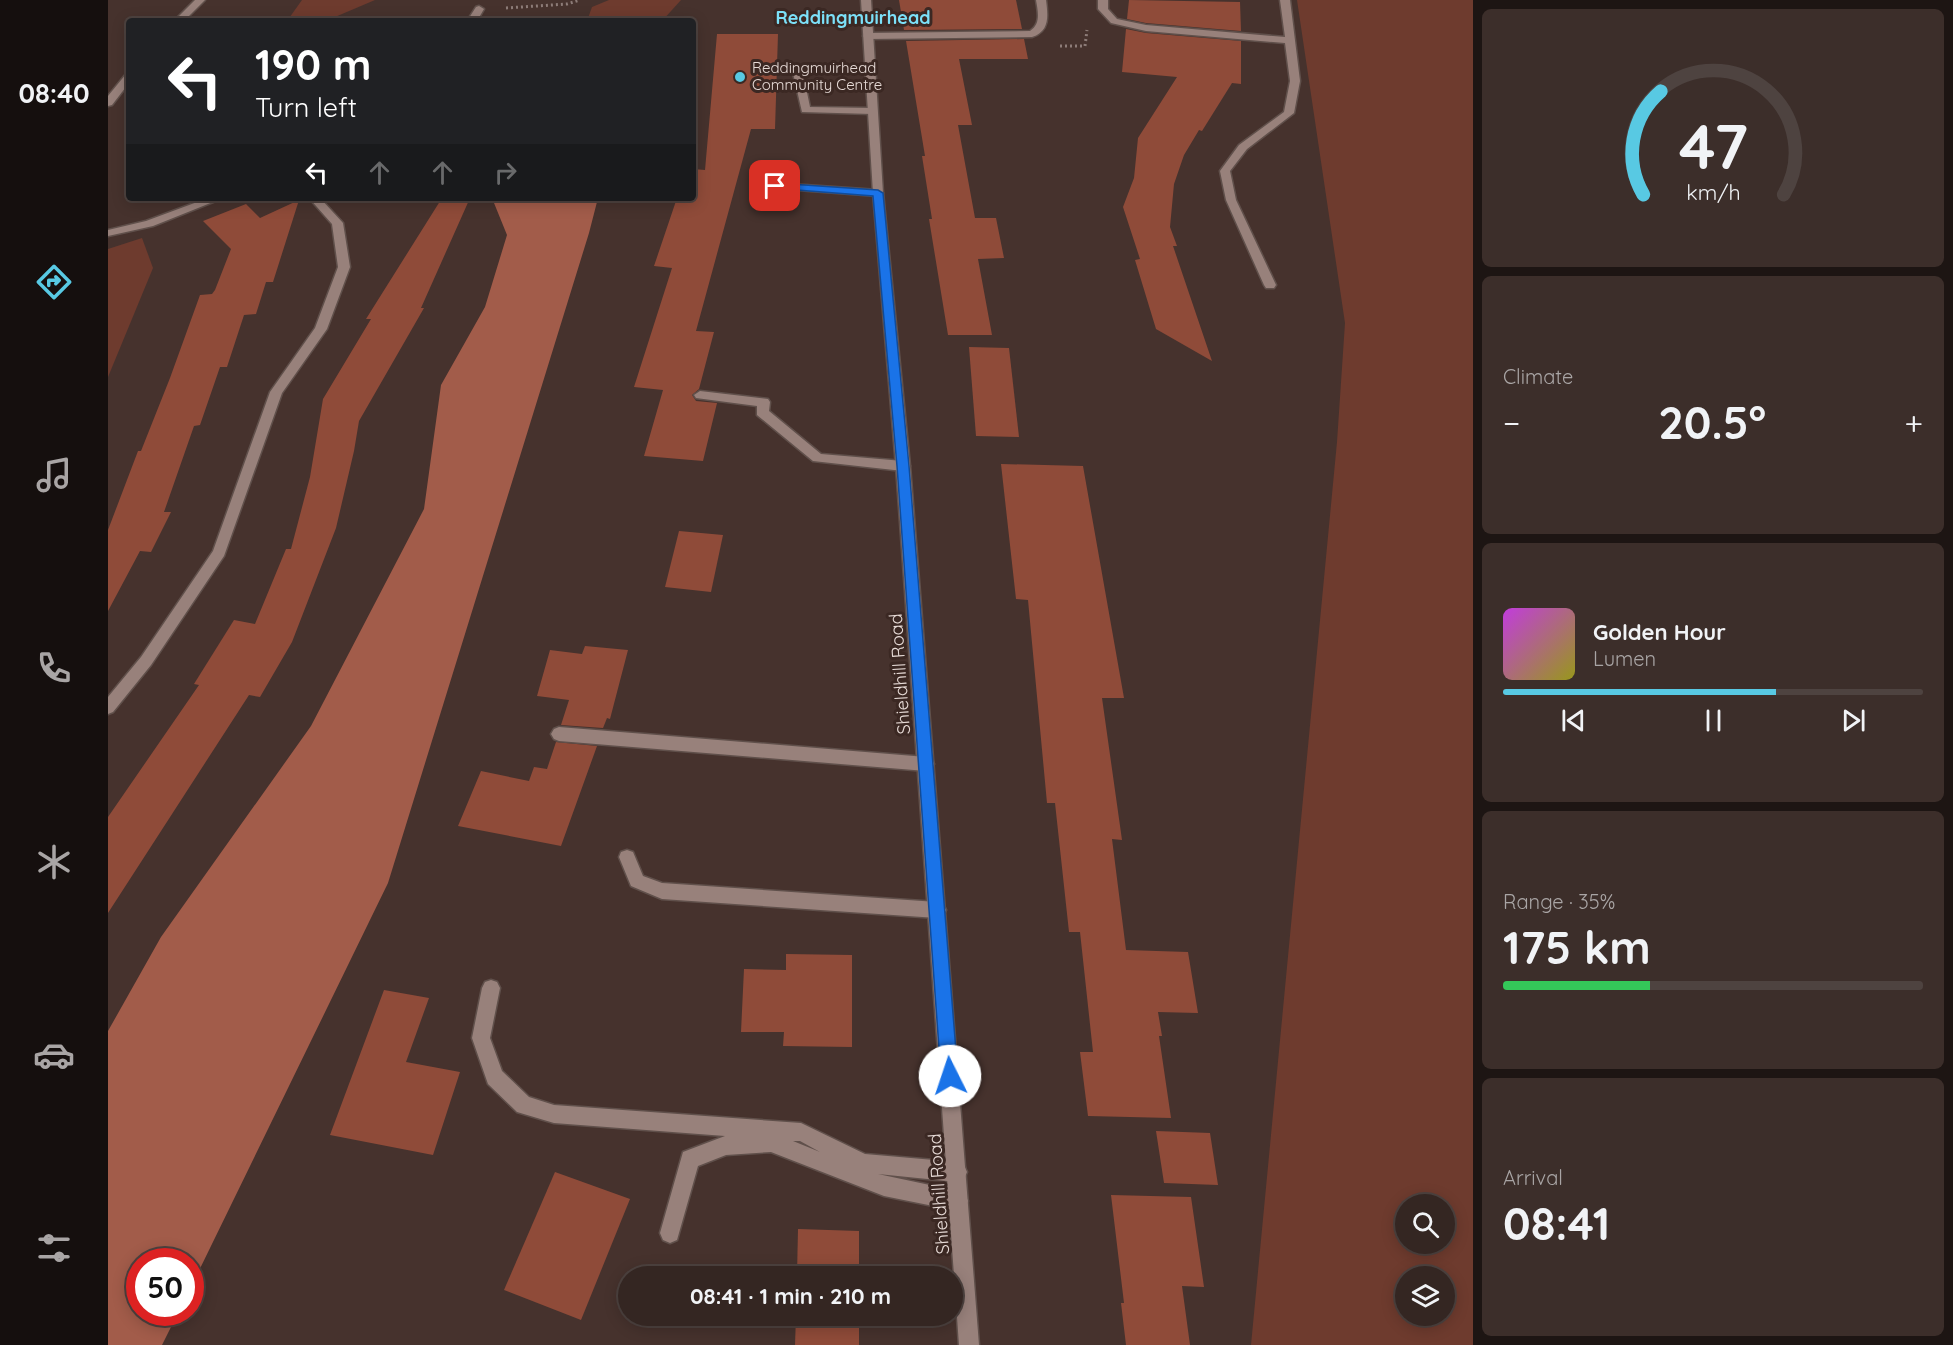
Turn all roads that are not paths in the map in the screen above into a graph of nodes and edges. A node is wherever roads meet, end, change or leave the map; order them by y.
1 (200, 0) edge
2 (866, 0) edge
3 (1041, 0) edge
4 (1103, 0) edge
5 (1285, 0) edge
6 (478, 9) road end
7 (182, 18) edge
8 (474, 18) edge
9 (868, 36) junction
10 (1289, 40) junction
11 (798, 73) dead end
12 (126, 80) edge
13 (108, 103) edge
14 (872, 111) junction
15 (775, 186) dead end
16 (878, 193) junction
17 (210, 201) edge
18 (317, 201) edge
19 (108, 233) edge
20 (1269, 285) dead end
21 (700, 395) dead end
22 (903, 466) junction
23 (108, 708) edge
24 (559, 734) dead end
25 (926, 764) junction
26 (627, 857) dead end
27 (937, 910) junction
28 (491, 988) dead end
29 (957, 1172) junction
30 (958, 1201) junction
31 (670, 1233) dead end
32 (969, 1345) edge

1 - 7 street
2 - 9 street, Shieldhill Road
3 - 9 street
4 - 10 street
5 - 10 street
6 - 8 street
9 - 14 street, Shieldhill Road
10 - 20 street
11 - 14 street
12 - 13 street
14 - 16 street, Shieldhill Road
15 - 16 street
16 - 22 street, Shieldhill Road
17 - 19 street
18 - 23 street
21 - 22 street
22 - 25 street, Shieldhill Road
24 - 25 street
25 - 27 street, Shieldhill Road
26 - 27 street
27 - 29 street, Shieldhill Road
28 - 29 street
29 - 30 street, Shieldhill Road
30 - 31 street
30 - 32 street, Shieldhill Road

